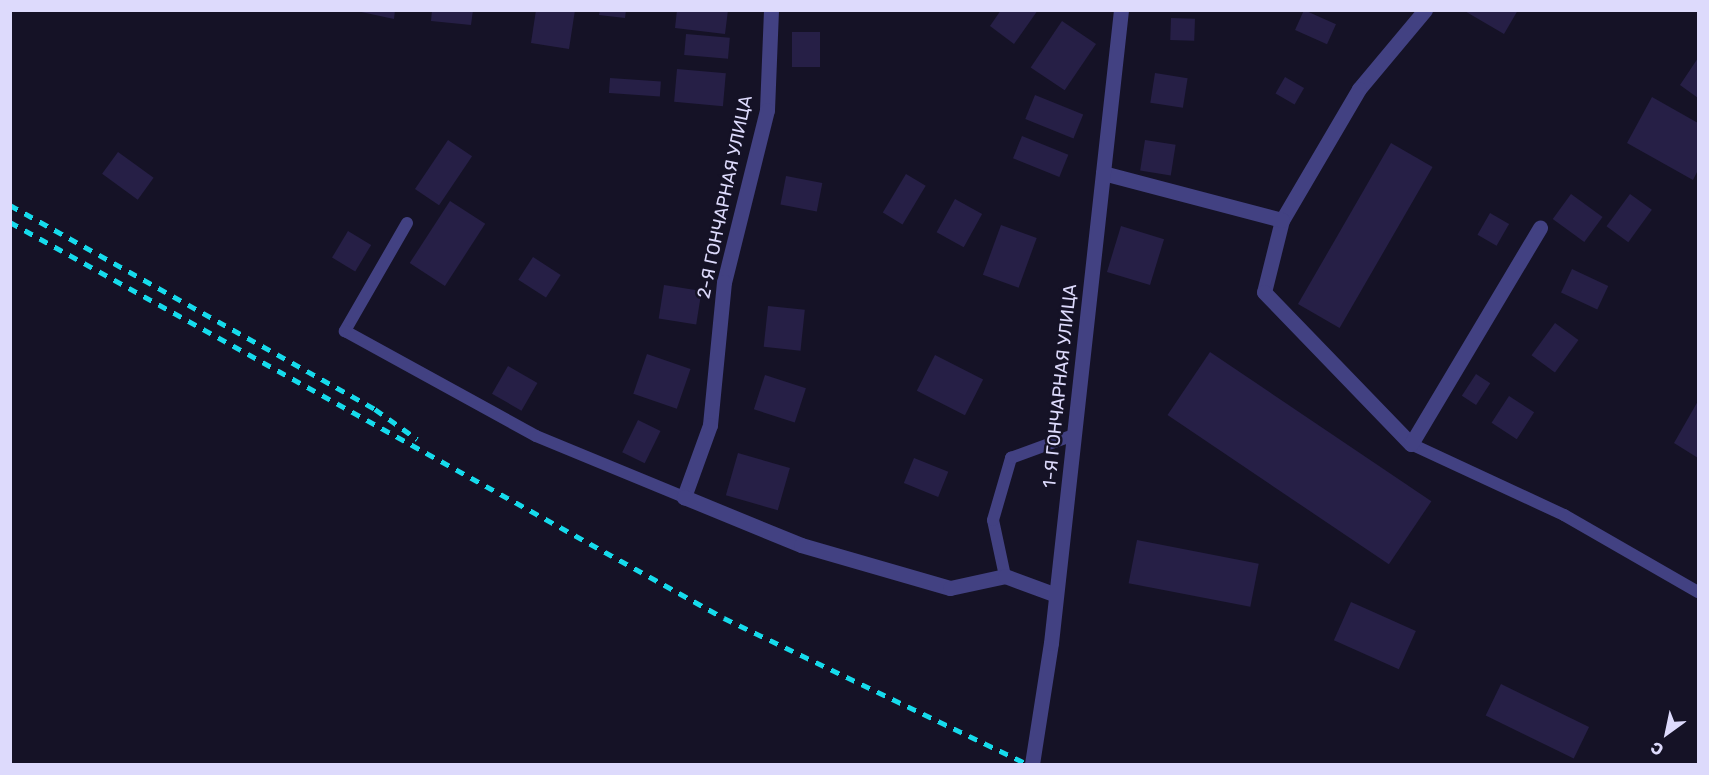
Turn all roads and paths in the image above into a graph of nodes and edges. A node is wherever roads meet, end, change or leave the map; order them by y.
1 (771, 10) edge
2 (1121, 10) edge
3 (1425, 10) edge
4 (1103, 173) junction
5 (1282, 220) junction
6 (407, 223) dead end
7 (1539, 228) dead end
8 (1074, 435) junction
9 (1410, 444) junction
10 (684, 497) junction
11 (1005, 576) junction
12 (1698, 592) edge
13 (1056, 596) junction
14 (1032, 765) edge

1 - 10 street, 2-Я ГОНЧАРНАЯ УЛИЦА
2 - 4 street, 1-Я ГОНЧАРНАЯ УЛИЦА
3 - 5 street
4 - 5 street
4 - 8 street, 1-Я ГОНЧАРНАЯ УЛИЦА
5 - 9 street
6 - 10 lane
7 - 9 street
8 - 11 lane
8 - 13 street, 1-Я ГОНЧАРНАЯ УЛИЦА
9 - 12 lane
10 - 11 street
11 - 13 street
13 - 14 street, 1-Я ГОНЧАРНАЯ УЛИЦА

